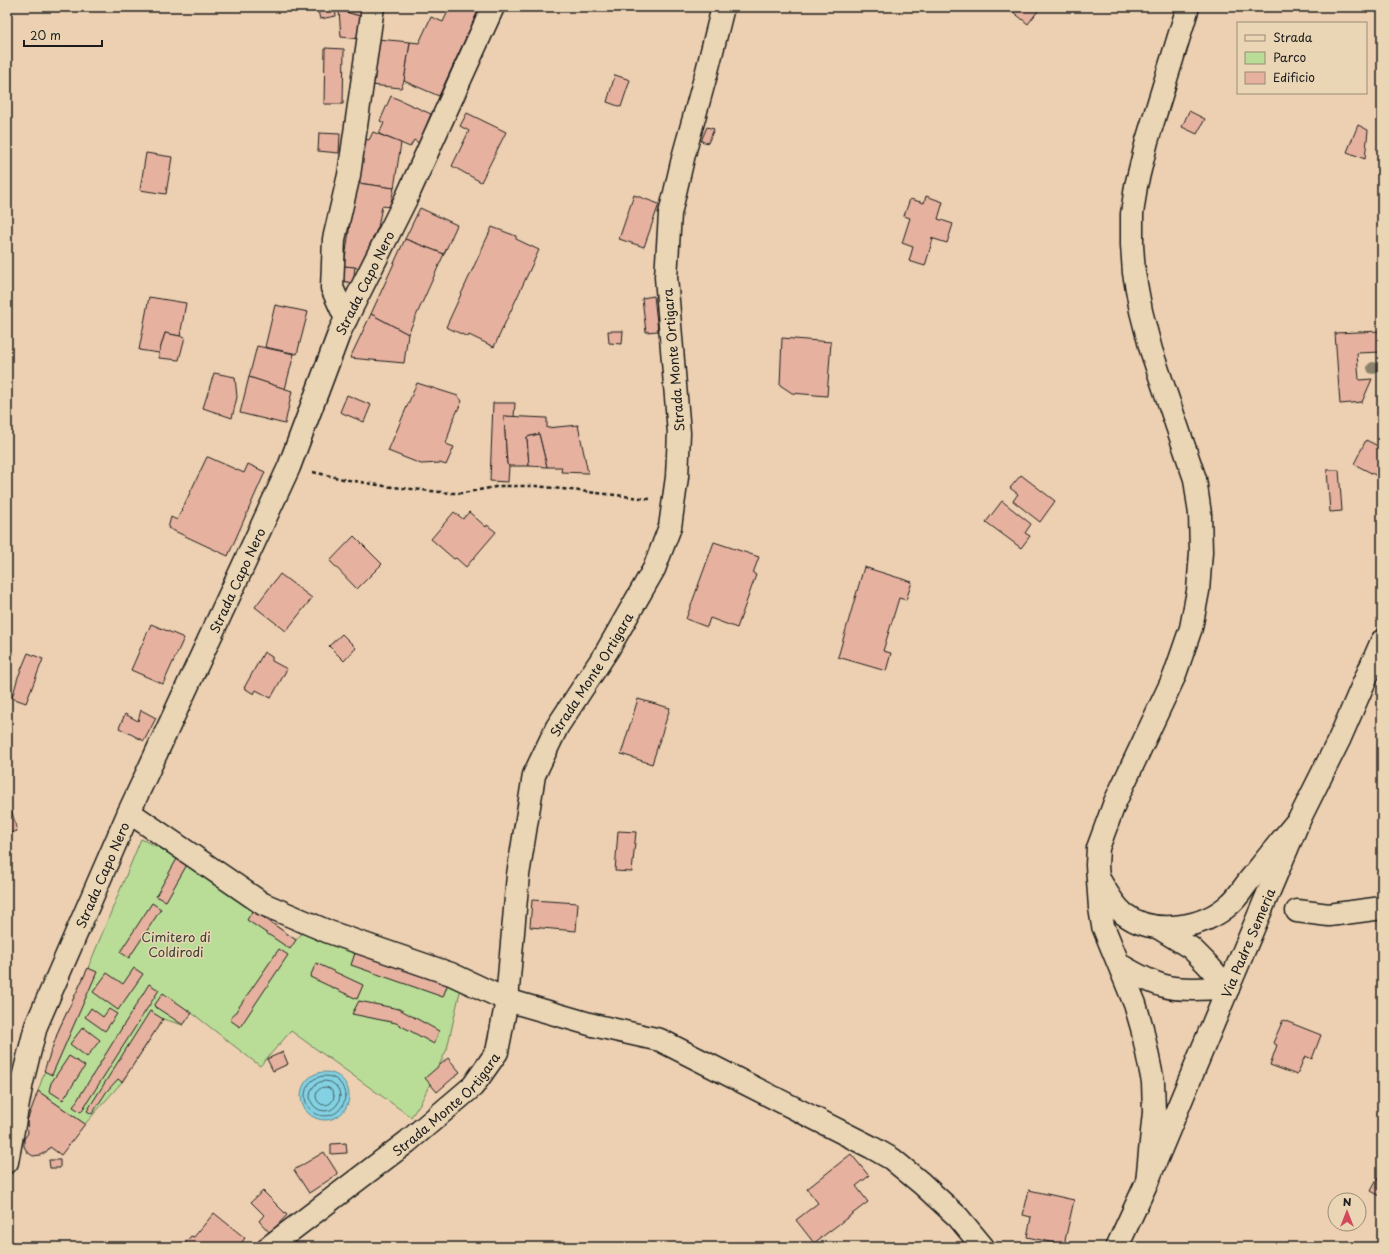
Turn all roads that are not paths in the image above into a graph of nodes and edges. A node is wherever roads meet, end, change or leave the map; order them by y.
1 (373, 7) edge
2 (493, 7) edge
3 (723, 7) edge
4 (1188, 7) edge
5 (346, 319) junction
6 (1382, 641) edge
7 (130, 812) junction
8 (1300, 818) junction
9 (1099, 878) junction
10 (1382, 908) edge
11 (1297, 911) dead end
12 (1159, 928) junction
13 (1120, 966) junction
14 (1228, 988) junction
15 (507, 1000) junction
16 (7, 1162) edge
17 (1147, 1182) junction
18 (269, 1247) edge
19 (983, 1247) edge
20 (1117, 1247) edge

1 - 5 main road
2 - 5 main road, Strada Capo Nero
3 - 15 main road, Strada Monte Ortigara
4 - 9 main road
5 - 7 main road, Strada Capo Nero
6 - 8 main road, Via Padre Semeria
7 - 15 main road
7 - 16 main road, Strada Capo Nero
8 - 12 main road
8 - 14 main road, Via Padre Semeria
9 - 12 main road
9 - 13 main road
10 - 11 main road
12 - 14 main road
13 - 14 main road
13 - 17 main road
14 - 17 main road, Via Padre Semeria
15 - 18 main road, Strada Monte Ortigara
15 - 19 main road
17 - 20 main road, Via Padre Semeria

